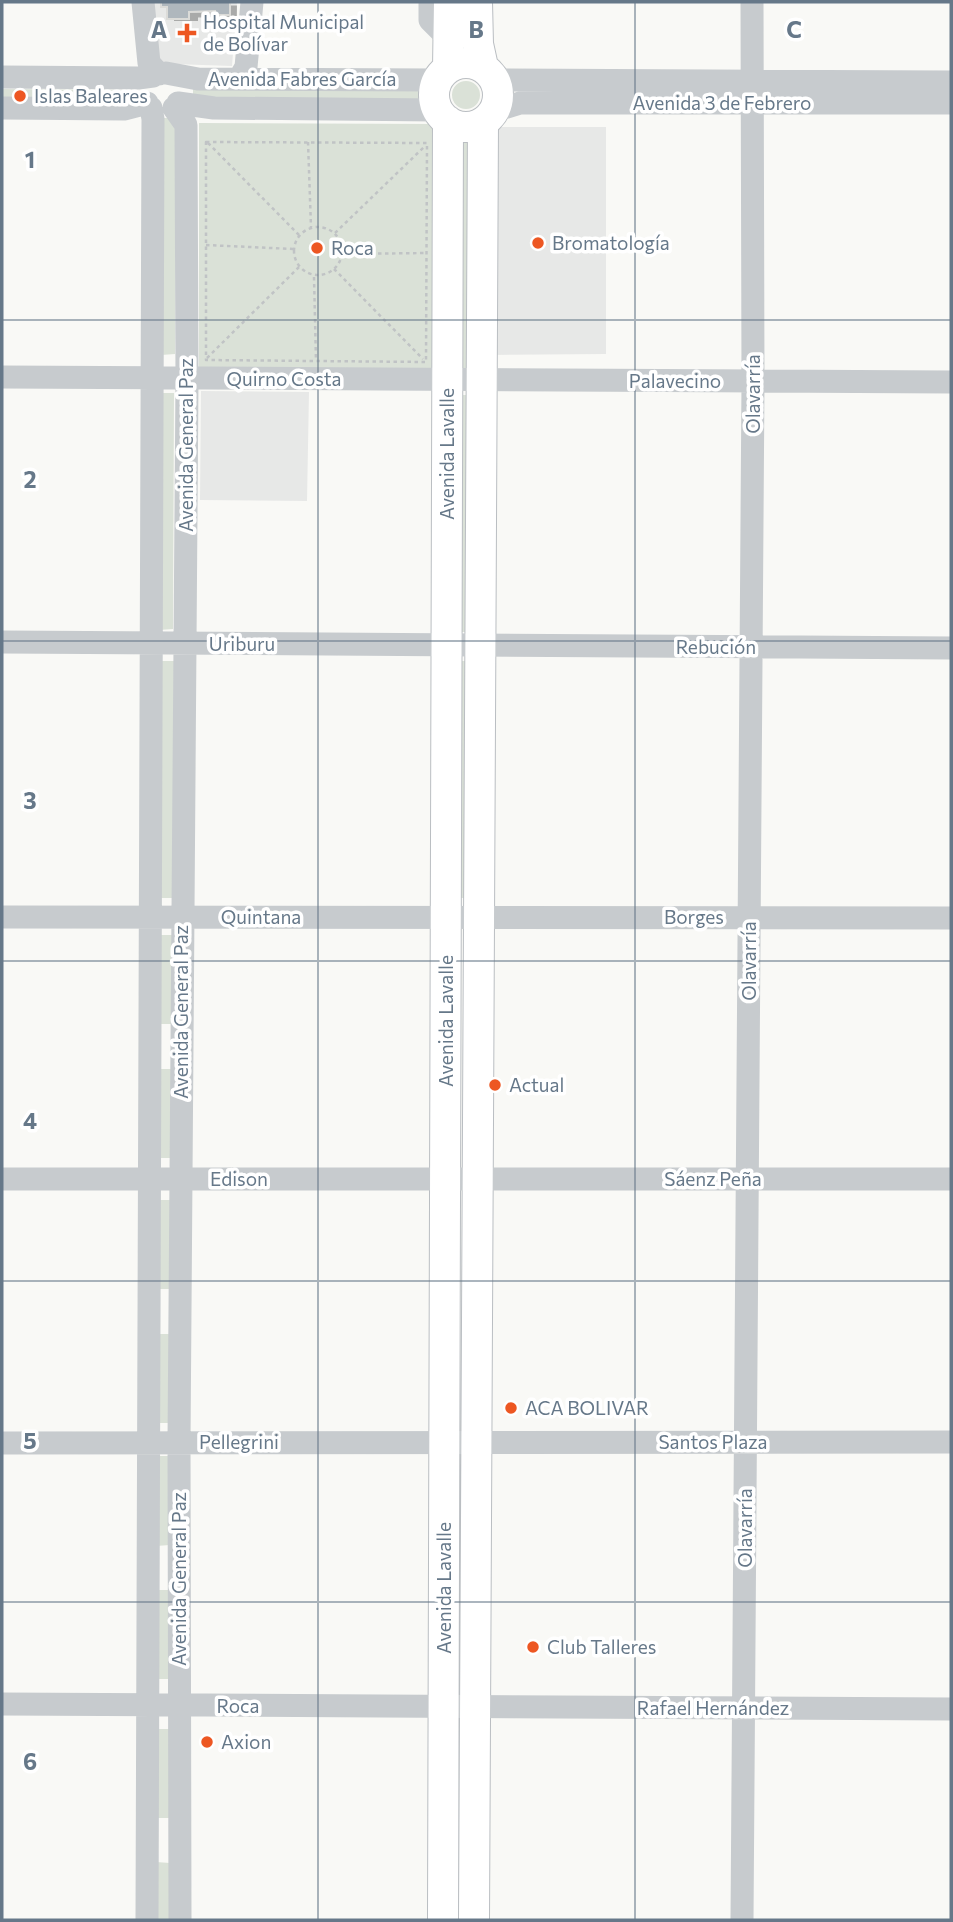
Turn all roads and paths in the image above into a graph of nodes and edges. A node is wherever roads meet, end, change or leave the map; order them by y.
1 (144, 2) edge
2 (252, 2) edge
3 (430, 2) edge
4 (449, 2) edge
5 (477, 2) edge
6 (752, 2) edge
7 (448, 38) junction
8 (159, 74) junction
9 (443, 74) junction
10 (489, 74) junction
11 (2, 76) edge
12 (239, 79) junction
13 (751, 80) junction
14 (951, 82) edge
15 (610, 92) junction
16 (878, 93) junction
17 (951, 103) edge
18 (751, 105) junction
19 (162, 106) junction
20 (2, 108) edge
21 (443, 116) junction
22 (488, 117) junction
23 (206, 142) junction
24 (308, 142) junction
25 (427, 144) junction
26 (312, 227) junction
27 (335, 233) junction
28 (299, 235) junction
29 (206, 246) junction
30 (293, 249) junction
31 (427, 253) junction
32 (343, 254) junction
33 (299, 267) junction
34 (334, 269) junction
35 (314, 275) junction
36 (205, 359) junction
37 (316, 361) junction
38 (437, 371) junction
39 (2, 377) edge
40 (152, 378) junction
41 (187, 378) junction
42 (482, 380) junction
43 (753, 381) junction
44 (951, 382) edge
45 (2, 642) edge
46 (151, 643) junction
47 (185, 643) junction
48 (446, 645) junction
49 (481, 645) junction
50 (751, 647) junction
51 (951, 648) edge
52 (479, 916) junction
53 (2, 917) edge
54 (150, 917) junction
55 (181, 917) junction
56 (749, 917) junction
57 (446, 918) junction
58 (951, 918) edge
59 (2, 1179) edge
60 (149, 1179) junction
61 (181, 1179) junction
62 (445, 1179) junction
63 (475, 1179) junction
64 (748, 1179) junction
65 (951, 1179) edge
66 (445, 1442) junction
67 (476, 1442) junction
68 (746, 1442) junction
69 (951, 1442) edge
70 (2, 1443) edge
71 (149, 1443) junction
72 (179, 1443) junction
73 (2, 1704) edge
74 (148, 1705) junction
75 (180, 1705) junction
76 (444, 1707) junction
77 (474, 1707) junction
78 (744, 1708) junction
79 (951, 1709) edge
80 (147, 1920) edge
81 (180, 1920) edge
82 (443, 1920) edge
83 (474, 1920) edge
84 (742, 1920) edge

1 - 8 street
2 - 12 street
3 - 7 street
4 - 7 main road
5 - 10 main road
6 - 13 street, Olavarría
7 - 9 main road
8 - 11 street, Avenida Fabres García
8 - 12 street, Avenida Fabres García
8 - 19 street
8 - 19 street
9 - 10 main road
9 - 12 street, Avenida Fabres García
9 - 21 main road
10 - 15 street, Avenida 3 de Febrero
10 - 22 main road
13 - 15 street, Avenida 3 de Febrero
13 - 16 street, Avenida 3 de Febrero
13 - 18 street, Olavarría
14 - 16 street, Avenida 3 de Febrero
15 - 18 street, Avenida 3 de Febrero
15 - 22 street, Avenida 3 de Febrero
16 - 17 street, Avenida 3 de Febrero
16 - 18 street, Avenida 3 de Febrero
18 - 43 street, Olavarría
19 - 20 street, Avenida Fabres García
19 - 21 street, Avenida Fabres García
19 - 40 street, Avenida General Paz
19 - 41 street, Avenida General Paz
21 - 22 main road
21 - 25 path
21 - 38 main road, Avenida Lavalle
22 - 42 main road, Avenida Lavalle
23 - 24 path
23 - 28 path
23 - 29 path
24 - 25 path
24 - 26 path
25 - 27 path
25 - 31 path
26 - 27 path
26 - 28 path
27 - 32 path
28 - 30 path
29 - 30 path
29 - 36 path
30 - 33 path
31 - 32 path
31 - 38 path
32 - 34 path
33 - 35 path
33 - 36 path
34 - 35 path
34 - 38 path
35 - 37 path
36 - 37 path
37 - 38 path
38 - 41 street, Quirno Costa
38 - 42 street, Quirno Costa
38 - 48 main road, Avenida Lavalle
39 - 40 street, Quirno Costa
40 - 41 street, Quirno Costa
40 - 46 street, Avenida General Paz
41 - 47 street, Avenida General Paz
42 - 43 street, Palavecino
42 - 49 main road, Avenida Lavalle
43 - 44 street, Palavecino
43 - 50 street, Olavarría
45 - 46 street, Uriburu
46 - 47 street, Uriburu
46 - 54 street, Avenida General Paz
47 - 48 street, Uriburu
47 - 55 street, Avenida General Paz
48 - 49 street, Uriburu
48 - 57 main road, Avenida Lavalle
49 - 50 street, Rebución
49 - 52 main road, Avenida Lavalle
50 - 51 street, Rebución
50 - 56 street, Olavarría
52 - 56 street, Borges
52 - 57 street, Quintana
52 - 63 main road, Avenida Lavalle
53 - 54 street, Quintana
54 - 55 street, Quintana
54 - 60 street, Avenida General Paz
55 - 57 street, Quintana
55 - 61 street, Avenida General Paz
56 - 58 street, Borges
56 - 64 street, Olavarría
57 - 62 main road, Avenida Lavalle
59 - 60 street, Edison
60 - 61 street, Edison
60 - 71 street, Avenida General Paz
61 - 62 street, Edison
61 - 72 street, Avenida General Paz
62 - 63 street, Edison
62 - 66 main road, Avenida Lavalle
63 - 64 street, Sáenz Peña
63 - 67 main road, Avenida Lavalle
64 - 65 street, Sáenz Peña
64 - 68 street, Olavarría
66 - 67 street, Pellegrini
66 - 72 street, Pellegrini
66 - 76 main road, Avenida Lavalle
67 - 68 street, Santos Plaza
67 - 77 main road, Avenida Lavalle
68 - 69 street, Santos Plaza
68 - 78 street, Olavarría
70 - 71 street, Pellegrini
71 - 72 street, Pellegrini
71 - 74 street, Avenida General Paz
72 - 75 street, Avenida General Paz
73 - 74 street, Roca
74 - 75 street, Roca
74 - 80 street, Avenida General Paz
75 - 76 street, Roca
75 - 81 street, Avenida General Paz
76 - 77 street, Roca
76 - 82 main road, Avenida Lavalle
77 - 78 street, Rafael Hernández
77 - 83 main road, Avenida Lavalle
78 - 79 street, Rafael Hernández
78 - 84 street, Olavarría

